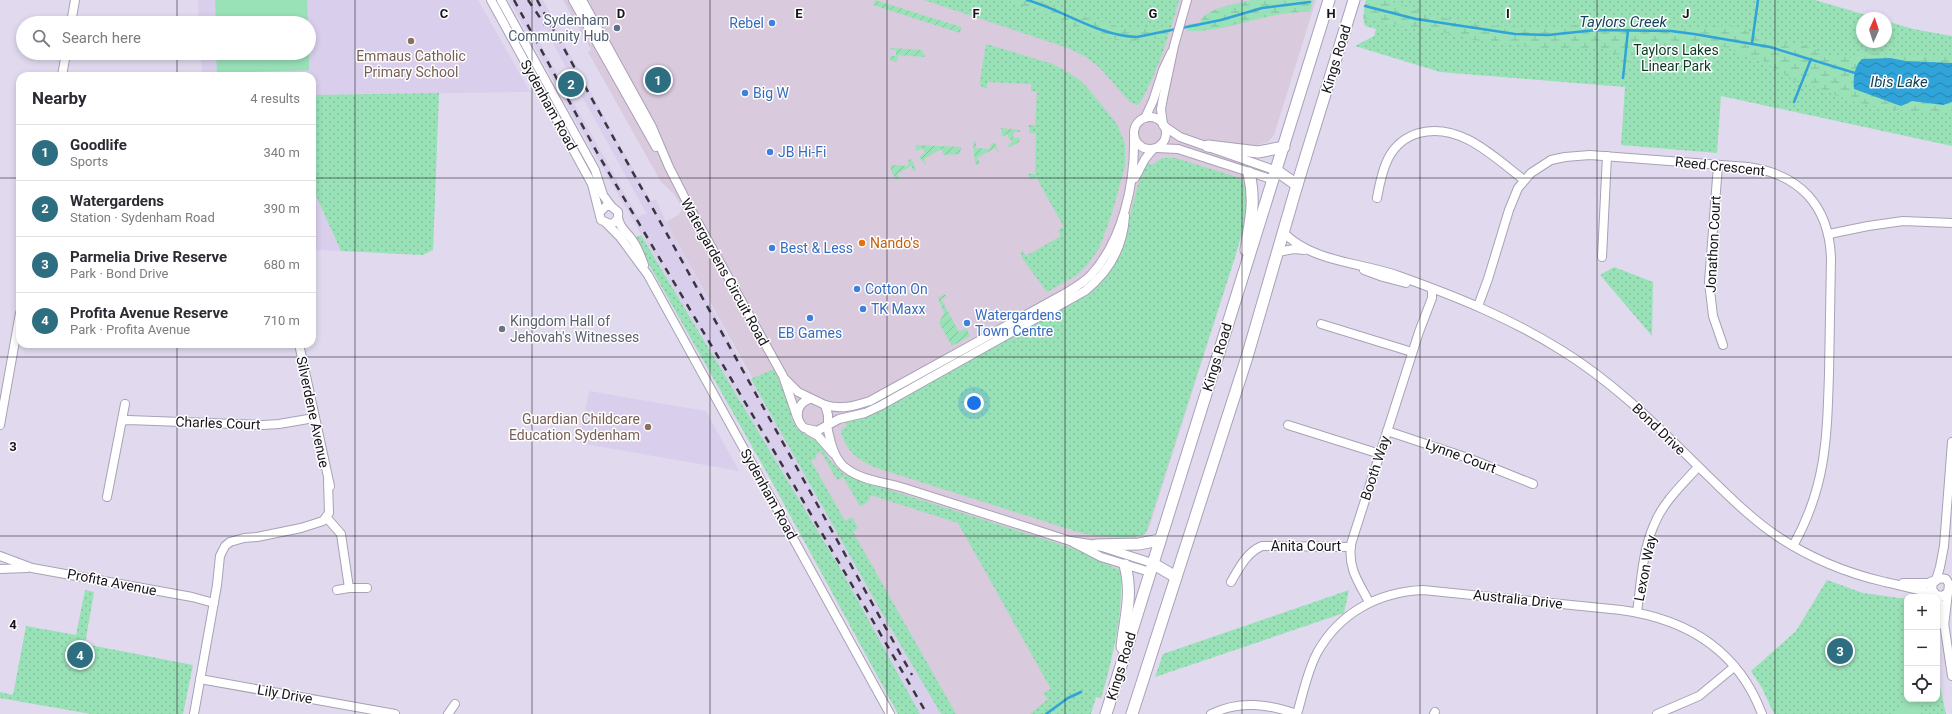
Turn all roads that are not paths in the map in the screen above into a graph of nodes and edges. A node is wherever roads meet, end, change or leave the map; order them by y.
1 (76, 0) edge
2 (491, 0) edge
3 (501, 0) edge
4 (573, 0) edge
5 (582, 0) edge
6 (1187, 0) edge
7 (1329, 0) edge
8 (1354, 0) edge
9 (73, 16) edge
10 (1174, 46) junction
11 (65, 60) edge
12 (539, 69) junction
13 (63, 72) edge
14 (533, 76) junction
15 (1145, 118) junction
16 (1164, 126) junction
17 (1134, 138) junction
18 (1208, 146) junction
19 (1284, 147) junction
20 (1155, 148) junction
21 (1608, 156) junction
22 (1718, 165) junction
23 (669, 166) junction
24 (1249, 173) junction
25 (1276, 176) junction
26 (1524, 180) junction
27 (1133, 182) junction
28 (1297, 185) junction
29 (1377, 198) dead end
30 (611, 206) junction
31 (1126, 207) junction
32 (600, 212) junction
33 (618, 218) junction
34 (1952, 223) edge
35 (607, 224) junction
36 (1283, 232) junction
37 (1829, 234) junction
38 (1307, 250) junction
39 (1278, 252) junction
40 (1602, 257) dead end
41 (1243, 274) junction
42 (648, 275) junction
43 (1432, 289) junction
44 (1478, 306) junction
45 (1321, 324) dead end
46 (16, 335) edge
47 (1722, 345) dead end
48 (300, 348) edge
49 (1412, 352) junction
50 (783, 376) junction
51 (810, 399) junction
52 (125, 404) dead end
53 (825, 405) junction
54 (314, 418) junction
55 (797, 418) junction
56 (122, 421) junction
57 (0, 425) edge
58 (827, 425) junction
59 (1288, 425) dead end
60 (808, 430) junction
61 (1387, 431) junction
62 (1952, 442) edge
63 (1380, 454) junction
64 (838, 458) junction
65 (1698, 467) junction
66 (1533, 484) dead end
67 (107, 497) dead end
68 (328, 519) junction
69 (1159, 540) junction
70 (1070, 541) junction
71 (1096, 545) junction
72 (1793, 546) junction
73 (1944, 546) junction
74 (1351, 547) junction
75 (0, 556) edge
76 (1125, 565) junction
77 (32, 568) junction
78 (1151, 568) junction
79 (0, 569) edge
80 (1176, 577) junction
81 (1935, 580) junction
82 (1946, 580) junction
83 (1231, 582) dead end
84 (1893, 583) junction
85 (349, 588) junction
86 (367, 588) dead end
87 (337, 590) dead end
88 (1948, 592) junction
89 (1935, 593) junction
90 (215, 601) junction
91 (1369, 602) junction
92 (1637, 612) junction
93 (1944, 626) junction
94 (1734, 667) junction
95 (1118, 675) junction
96 (1952, 676) edge
97 (200, 679) junction
98 (455, 704) dead end
99 (194, 714) edge
100 (394, 714) edge
101 (448, 714) edge
102 (890, 714) edge
103 (1106, 714) edge
104 (1132, 714) edge
105 (1212, 714) edge
106 (1297, 714) edge
107 (1657, 714) edge
108 (1762, 714) edge

1 - 9 street
2 - 14 street, Sydenham Road
3 - 12 street, Sydenham Road
4 - 23 street, Watergardens Circuit Road
5 - 23 street, Watergardens Circuit Road
6 - 10 street
7 - 19 main road, Kings Road
8 - 28 main road, Kings Road
10 - 15 street
10 - 16 street
11 - 13 street
12 - 14 street
12 - 30 street, Sydenham Road
14 - 32 street, Sydenham Road
15 - 16 street
15 - 17 street
16 - 18 street
16 - 20 street
17 - 20 street
17 - 27 street
18 - 19 main road
18 - 25 street
19 - 25 main road, Kings Road
20 - 24 street
20 - 27 street
21 - 22 street, Reed Crescent
21 - 26 street, Reed Crescent
21 - 40 street
22 - 37 street, Reed Crescent
22 - 47 street, Jonathon Court
23 - 50 street, Watergardens Circuit Road
24 - 25 street
24 - 41 main road
25 - 28 main road
25 - 41 main road, Kings Road
26 - 29 street
26 - 44 street, Reed Crescent
27 - 31 street
28 - 36 main road, Kings Road
30 - 32 street
30 - 33 street
31 - 53 street
31 - 58 street
32 - 35 street
33 - 35 street
33 - 42 street, Sydenham Road
34 - 37 street
35 - 42 street, Sydenham Road
36 - 38 street
36 - 39 main road, Kings Road
37 - 72 street, Reed Crescent
38 - 39 street
38 - 43 street, Bond Drive
39 - 80 main road, Kings Road
41 - 69 main road, Kings Road
42 - 102 street, Sydenham Road
43 - 44 street, Bond Drive
43 - 49 street, Booth Way
44 - 65 street, Bond Drive
45 - 49 street
46 - 57 street
48 - 54 street, Silverdene Avenue
49 - 61 street, Booth Way
50 - 51 street, Watergardens Circuit Road
50 - 55 street, Watergardens Circuit Road
51 - 53 street
51 - 55 street
52 - 56 street
53 - 58 street
54 - 56 street, Charles Court
54 - 68 street, Silverdene Avenue
55 - 60 street
56 - 67 street
58 - 60 street
58 - 64 street
59 - 63 street
60 - 64 street
61 - 63 street, Booth Way
61 - 66 street, Lynne Court
62 - 73 street
63 - 74 street, Booth Way
64 - 70 street
65 - 72 street, Bond Drive
65 - 92 street, Lexon Way
68 - 85 street
68 - 90 street
69 - 71 main road
69 - 78 main road, Kings Road
70 - 71 street
70 - 76 street
71 - 78 street
72 - 84 street, Bond Drive
73 - 81 street
73 - 82 street
74 - 83 street, Anita Court
74 - 91 street, Booth Way
75 - 77 street, Profita Avenue
76 - 78 street
76 - 95 main road
77 - 79 street, Profita Avenue
77 - 90 street, Profita Avenue
78 - 80 main road
78 - 95 main road, Kings Road
80 - 104 main road, Kings Road
81 - 82 street
81 - 84 street, Bond Drive
81 - 89 street
82 - 88 street
84 - 89 street, Bond Drive
85 - 86 street
85 - 87 street
88 - 89 street
88 - 93 street
89 - 93 street
90 - 97 street
91 - 92 street, Australia Drive
91 - 106 street, Australia Drive
92 - 94 street, Australia Drive
93 - 96 street
94 - 107 street
94 - 108 street, Australia Drive
95 - 103 main road, Kings Road
97 - 99 street
97 - 100 street, Lily Drive
98 - 101 street
105 - 106 street

